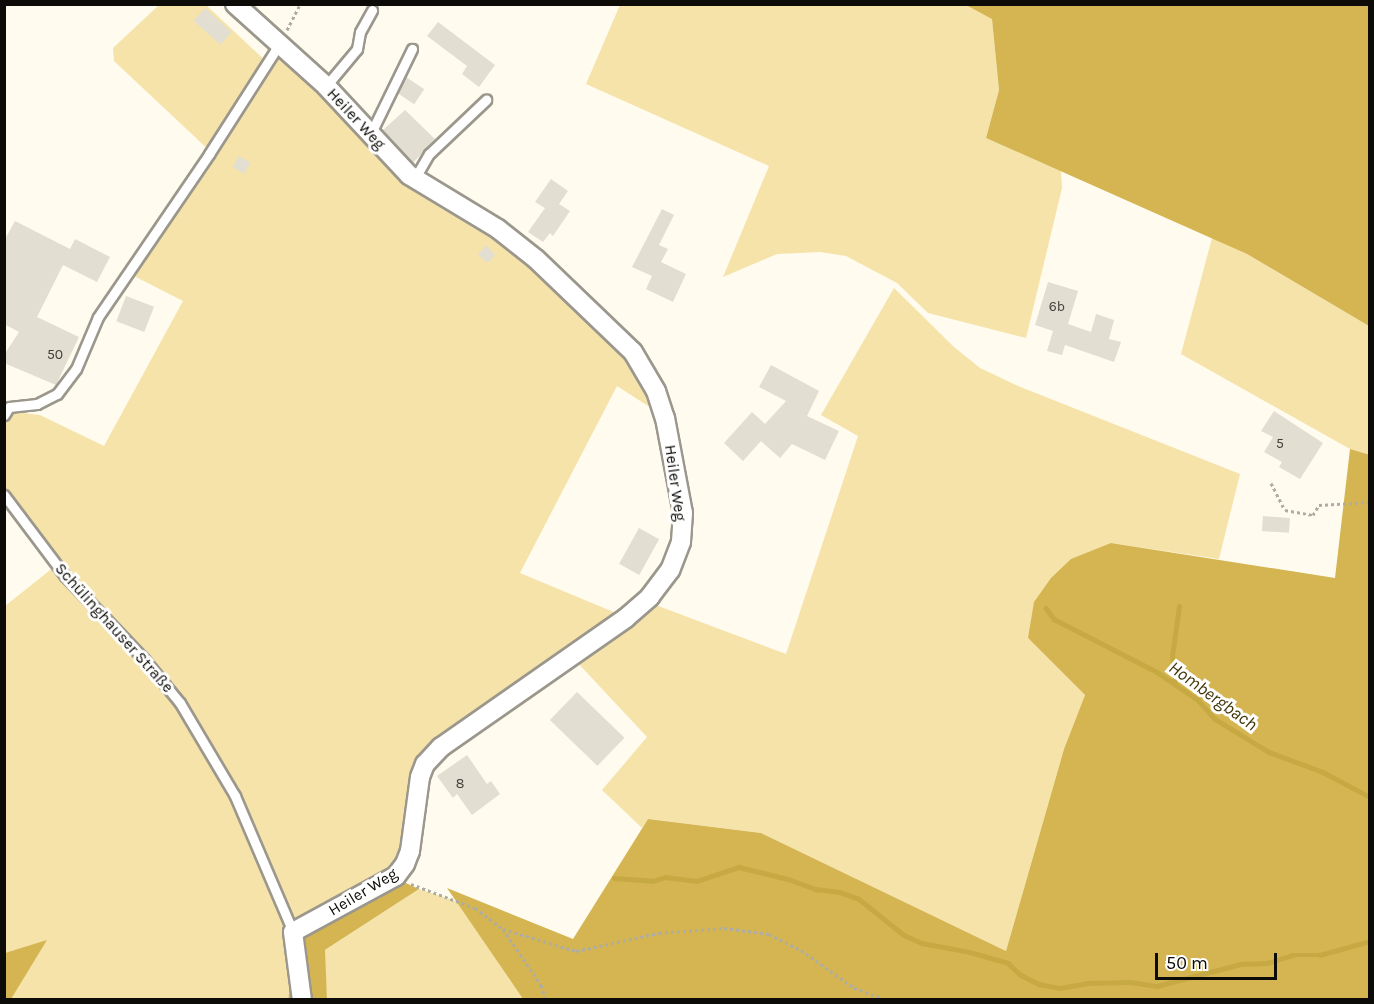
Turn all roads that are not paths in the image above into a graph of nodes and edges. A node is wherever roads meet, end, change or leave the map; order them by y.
1 (235, 4) edge
2 (372, 10) dead end
3 (281, 49) junction
4 (412, 49) dead end
5 (326, 86) junction
6 (486, 100) dead end
7 (370, 135) junction
8 (415, 178) junction
9 (4, 415) edge
10 (4, 495) edge
11 (293, 932) junction
12 (302, 999) edge

1 - 3 street, Heiler Weg
2 - 5 lane
3 - 5 street, Heiler Weg
3 - 9 lane
4 - 7 lane
5 - 7 street, Heiler Weg
6 - 8 lane
7 - 8 street, Heiler Weg
8 - 11 street, Heiler Weg
10 - 11 lane, Schülinghauser Straße
11 - 12 street, Schülinghauser Straße

